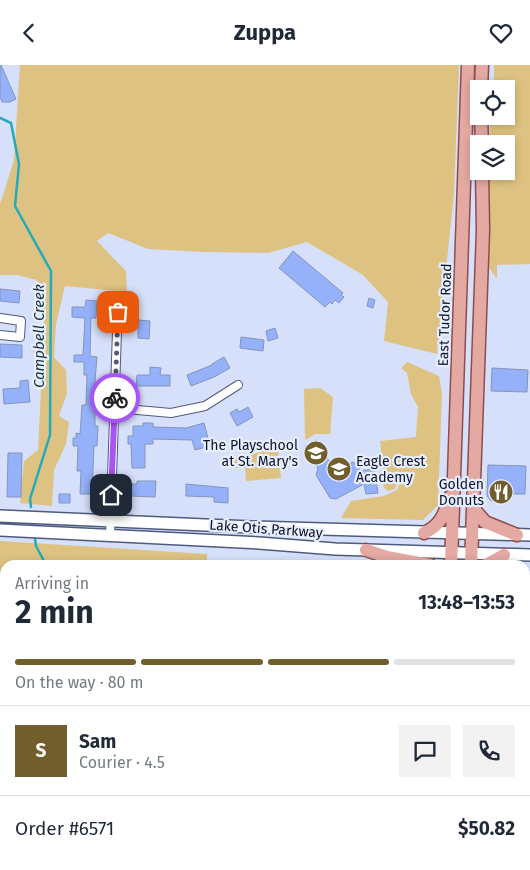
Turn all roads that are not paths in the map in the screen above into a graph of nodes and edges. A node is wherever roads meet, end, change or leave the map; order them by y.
1 (468, 65) edge
2 (482, 65) edge
3 (481, 80) edge
4 (482, 180) edge
5 (118, 302) dead end
6 (0, 318) edge
7 (0, 335) edge
8 (238, 385) dead end
9 (115, 409) junction
10 (454, 485) junction
11 (473, 509) junction
12 (0, 516) edge
13 (111, 520) junction
14 (0, 530) edge
15 (424, 533) junction
16 (452, 533) junction
17 (472, 534) junction
18 (110, 535) junction
19 (524, 535) edge
20 (366, 550) junction
21 (504, 555) junction
22 (530, 555) edge
23 (452, 559) edge
24 (471, 559) edge
25 (403, 560) edge
26 (495, 560) edge

1 - 10 main road, East Tudor Road
2 - 3 main road
4 - 11 main road
5 - 9 street
6 - 7 street
8 - 9 street
9 - 13 street
10 - 15 main road
10 - 16 main road, East Tudor Road
11 - 17 main road
11 - 19 main road
12 - 13 main road, Lake Otis Parkway
13 - 15 main road, Lake Otis Parkway
13 - 18 street
14 - 18 main road, Lake Otis Parkway
15 - 16 main road, Lake Otis Parkway
16 - 17 main road, Lake Otis Parkway
16 - 23 main road, East Tudor Road
17 - 19 main road, Lake Otis Parkway
17 - 24 main road
18 - 20 main road, Lake Otis Parkway
20 - 23 main road, Lake Otis Parkway
20 - 25 main road
21 - 22 main road, Lake Otis Parkway
21 - 24 main road, Lake Otis Parkway
21 - 26 main road
23 - 24 main road, Lake Otis Parkway

